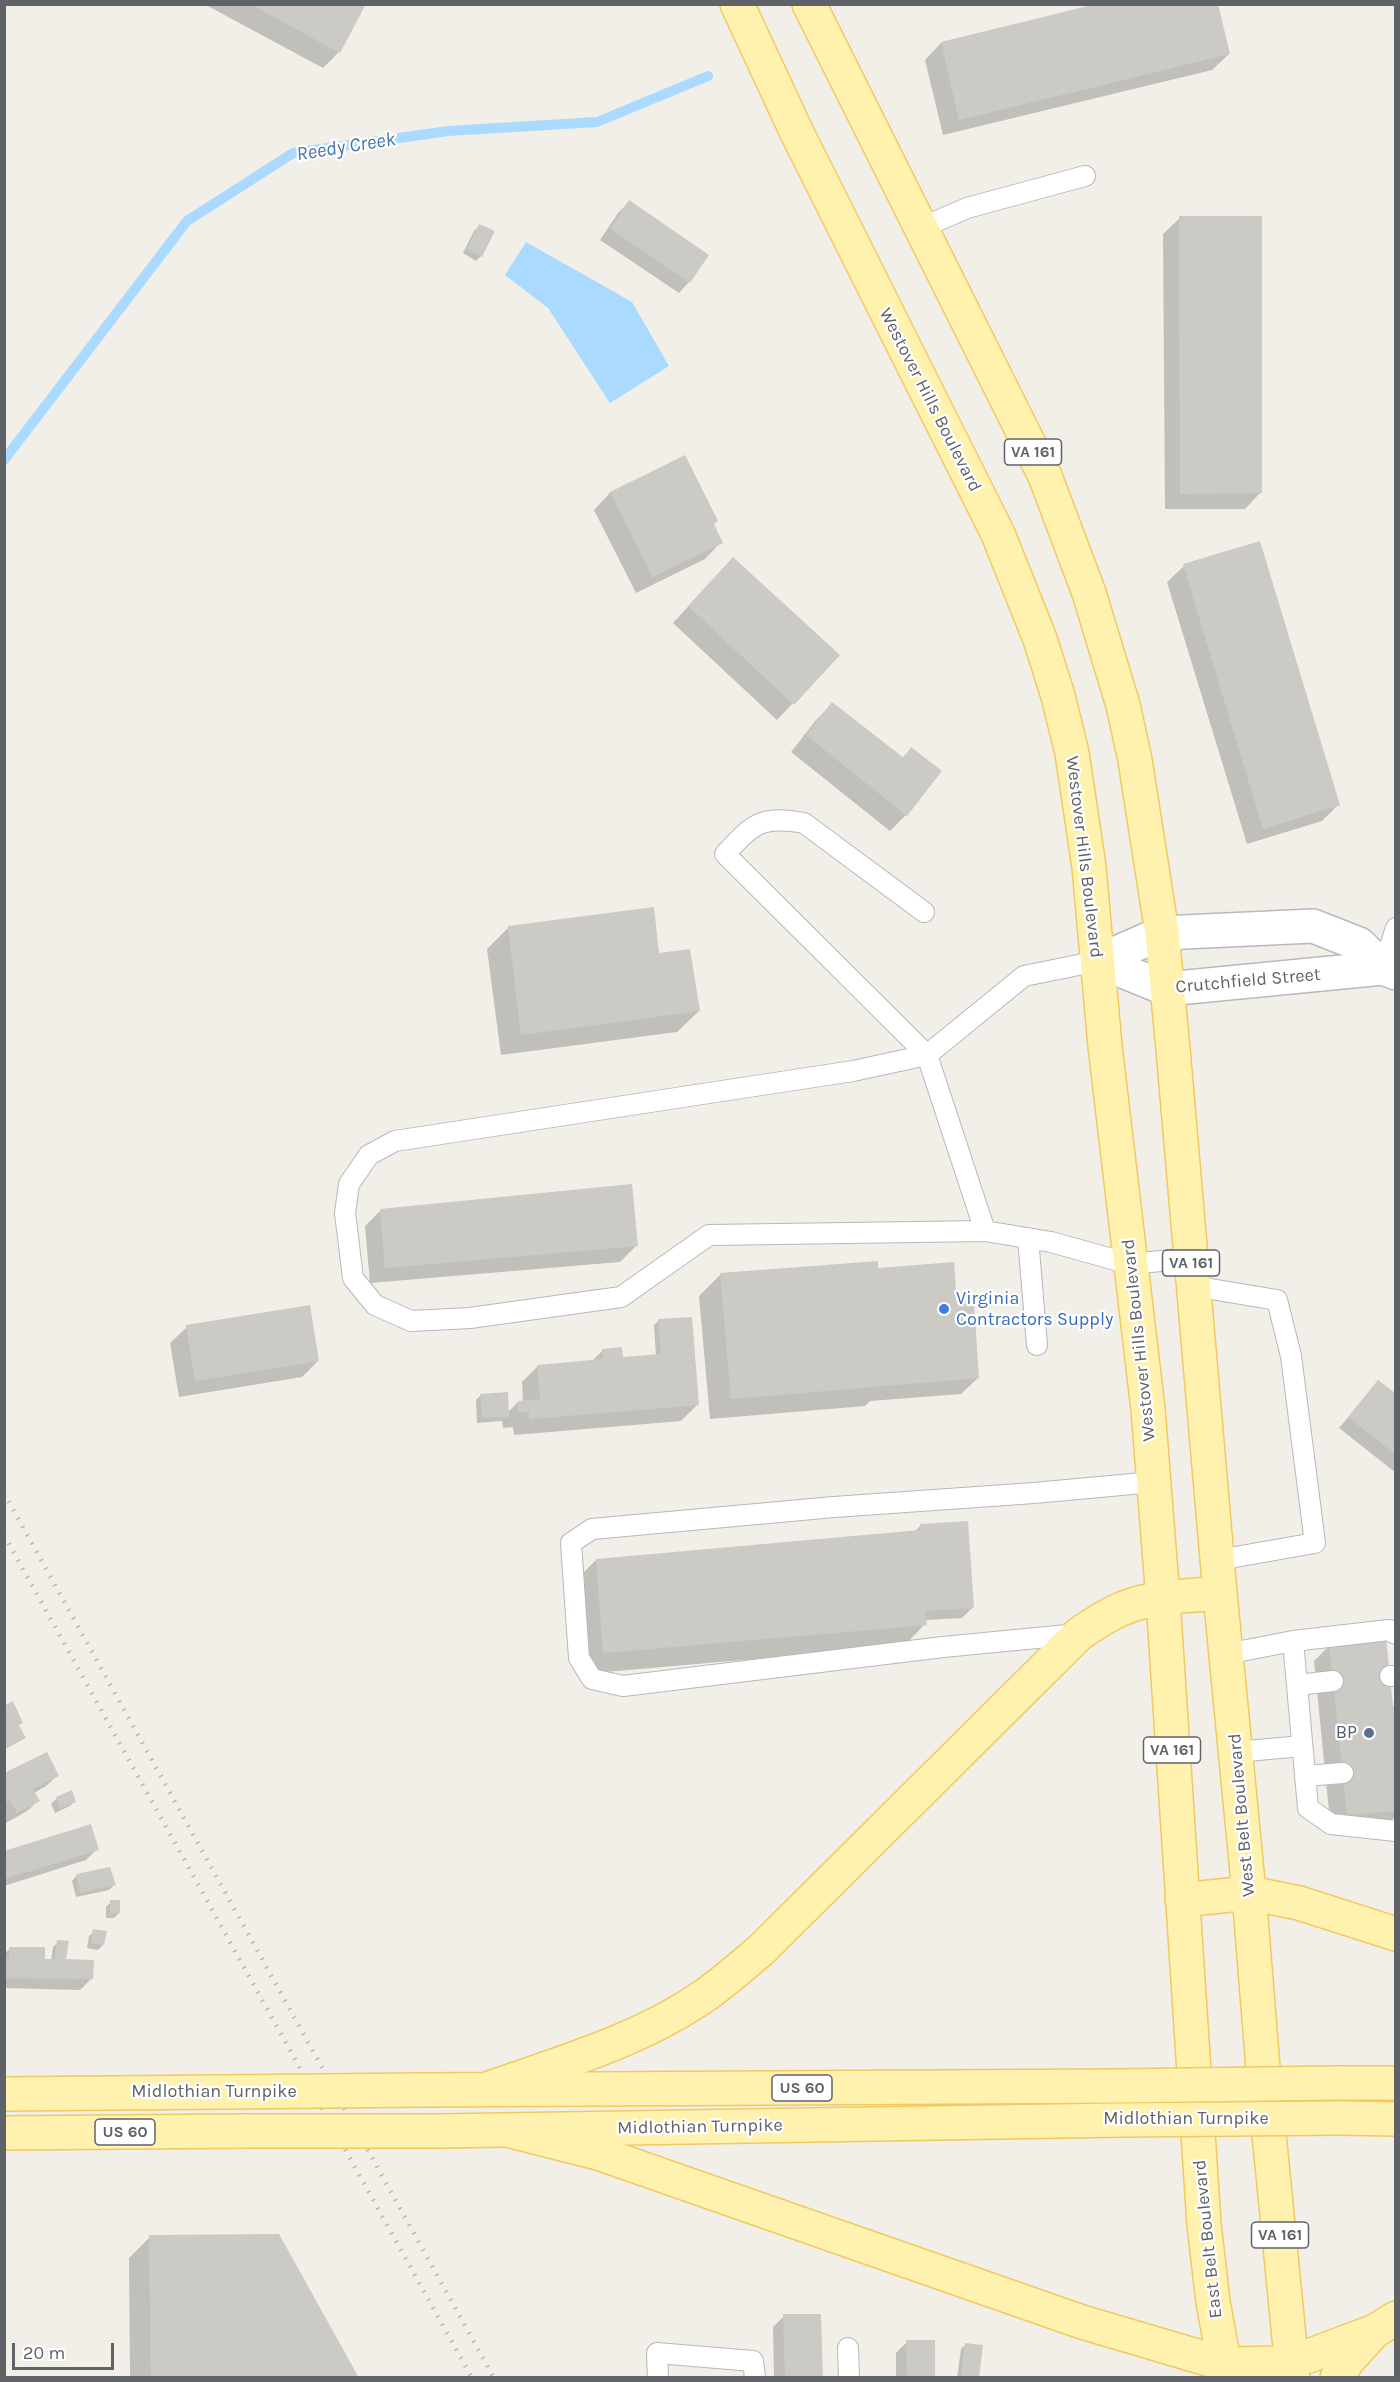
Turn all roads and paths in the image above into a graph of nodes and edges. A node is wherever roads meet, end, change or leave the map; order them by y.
1 (737, 4) edge
2 (809, 4) edge
3 (1085, 176) dead end
4 (921, 228) junction
5 (924, 912) dead end
6 (1395, 928) edge
7 (1162, 933) junction
8 (1098, 961) junction
9 (1389, 971) edge
10 (1167, 989) junction
11 (927, 1054) junction
12 (985, 1231) junction
13 (1028, 1238) junction
14 (1130, 1264) junction
15 (1192, 1272) junction
16 (1037, 1345) dead end
17 (1154, 1482) junction
18 (1217, 1549) junction
19 (1220, 1593) junction
20 (1163, 1599) junction
21 (1080, 1634) junction
22 (1395, 1634) edge
23 (1293, 1641) junction
24 (1226, 1654) junction
25 (1333, 1681) dead end
26 (1297, 1685) junction
27 (1302, 1746) junction
28 (1236, 1752) junction
29 (1342, 1773) dead end
30 (1305, 1776) junction
31 (1395, 1831) edge
32 (1249, 1893) junction
33 (1182, 1900) junction
34 (1395, 1934) edge
35 (1395, 2083) edge
36 (487, 2089) junction
37 (4, 2094) edge
38 (1395, 2118) edge
39 (507, 2130) junction
40 (4, 2133) edge
41 (1385, 2325) edge
42 (848, 2348) dead end
43 (1292, 2370) edge
44 (1225, 2371) edge
45 (658, 2378) edge
46 (755, 2378) edge
47 (849, 2378) edge
48 (1337, 2378) edge

1 - 8 main road, Westover Hills Boulevard / VA 161
2 - 4 main road, VA 161
3 - 4 lane
4 - 7 main road, VA 161
5 - 11 lane
6 - 9 lane
7 - 8 street
7 - 9 street
7 - 10 main road, VA 161
8 - 10 street, Crutchfield Street
8 - 11 lane
8 - 14 main road, Westover Hills Boulevard / VA 161
9 - 10 street, Crutchfield Street
10 - 15 main road, VA 161
11 - 12 lane
11 - 12 lane
12 - 13 lane
13 - 14 lane
13 - 16 lane
14 - 15 lane
14 - 17 main road, Westover Hills Boulevard / VA 161
15 - 18 main road, VA 161
15 - 18 lane
17 - 20 main road, Westover Hills Boulevard / VA 161
17 - 21 lane
18 - 19 main road, West Belt Boulevard / VA 161
19 - 20 main road
19 - 24 main road, West Belt Boulevard / VA 161
20 - 21 main road
20 - 33 main road, VA 161
21 - 36 main road
22 - 23 lane
23 - 24 lane
23 - 26 lane
24 - 28 main road, West Belt Boulevard / VA 161
25 - 26 lane
26 - 27 lane
27 - 28 lane
27 - 30 lane
28 - 32 main road, West Belt Boulevard / VA 161
29 - 30 lane
30 - 31 lane
32 - 33 main road
32 - 34 main road
32 - 43 main road, West Belt Boulevard / VA 161
33 - 44 main road, East Belt Boulevard / VA 161
35 - 36 main road, Midlothian Turnpike / US 60, bridge
36 - 37 main road, Midlothian Turnpike / US 60, bridge
38 - 39 main road, Midlothian Turnpike / US 60, bridge
39 - 40 main road, Midlothian Turnpike / US 60, bridge
39 - 44 main road
41 - 43 main road
41 - 48 main road
42 - 47 lane
43 - 44 main road
45 - 46 lane

